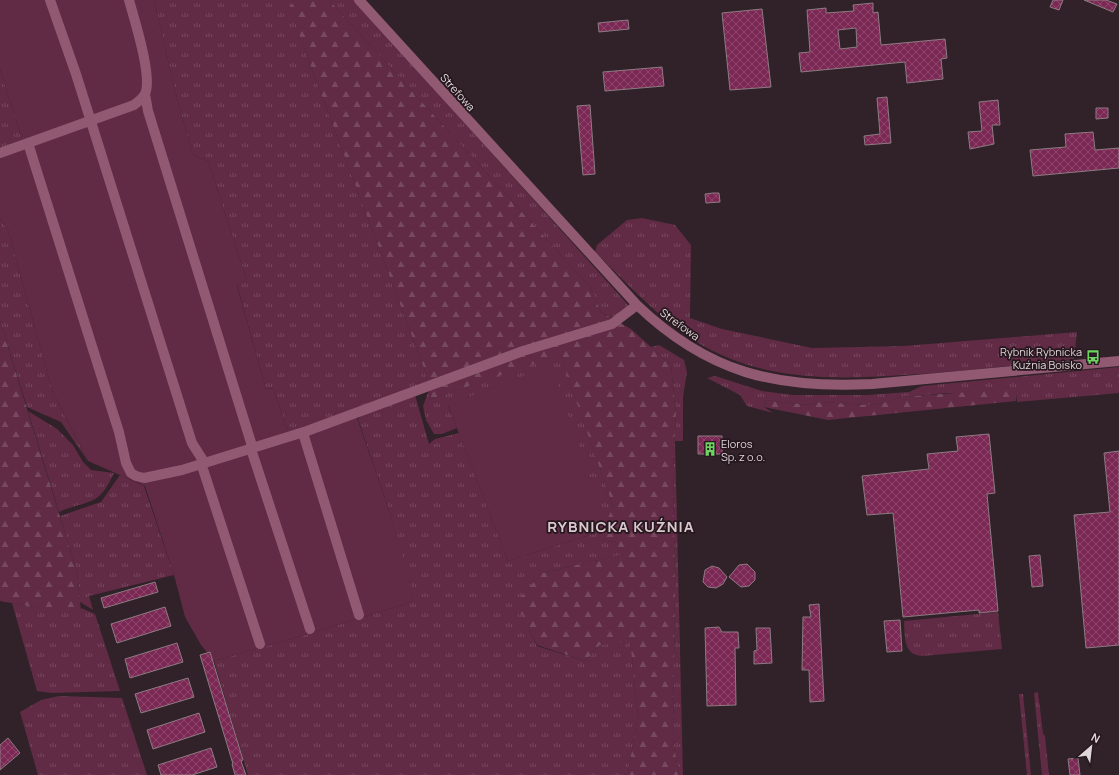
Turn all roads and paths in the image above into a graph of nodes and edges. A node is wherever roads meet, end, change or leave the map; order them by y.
1 (50, 0) edge
2 (129, 0) edge
3 (359, 0) edge
4 (145, 94) junction
5 (90, 121) junction
6 (28, 143) junction
7 (0, 153) edge
8 (637, 305) junction
9 (1119, 361) edge
10 (303, 433) junction
11 (252, 449) junction
12 (203, 462) junction
13 (359, 615) dead end
14 (310, 629) dead end
15 (260, 644) dead end

1 - 5 street
2 - 4 street
3 - 8 street, Strefowa
4 - 5 street
4 - 11 street
5 - 6 street
5 - 12 street
6 - 7 street
6 - 12 street
8 - 9 street, Strefowa
8 - 10 street
10 - 11 street
10 - 13 street
11 - 12 street
11 - 14 street
12 - 15 street

